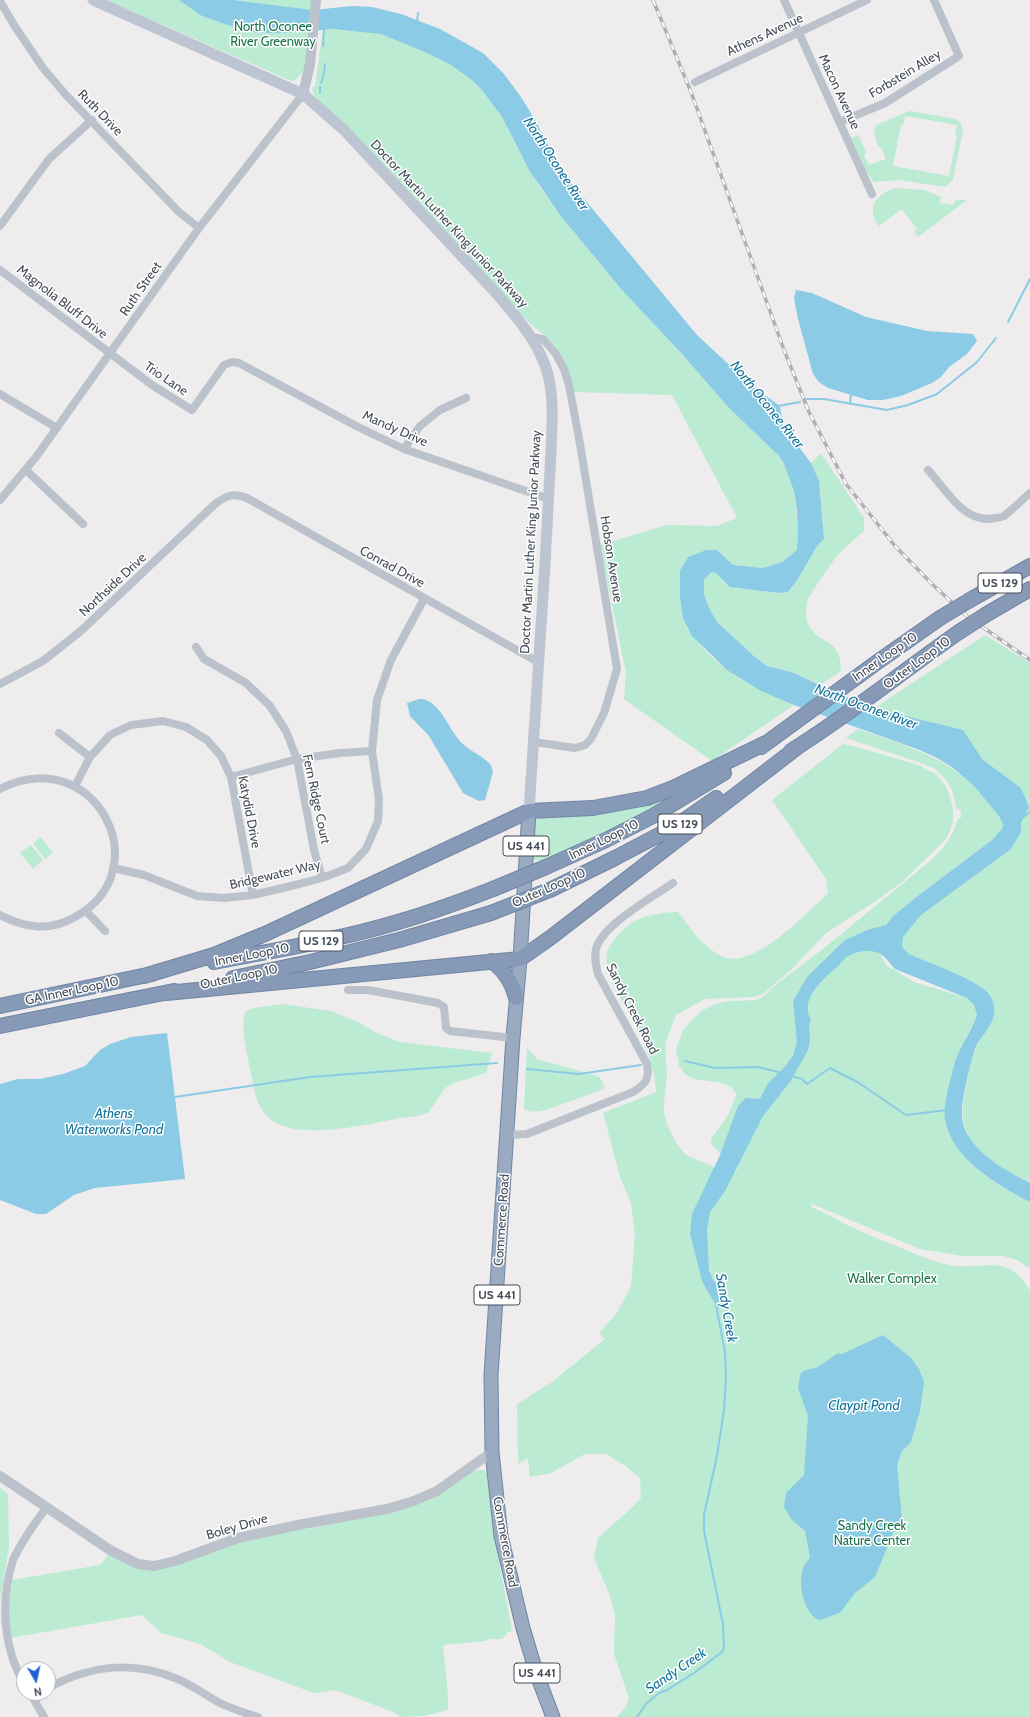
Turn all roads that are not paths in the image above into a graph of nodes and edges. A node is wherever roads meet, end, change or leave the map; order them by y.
1 (93, 0) edge
2 (316, 0) edge
3 (784, 0) edge
4 (867, 0) edge
5 (934, 0) edge
6 (0, 1) edge
7 (799, 32) junction
8 (309, 70) junction
9 (695, 82) dead end
10 (285, 86) junction
11 (303, 94) junction
12 (92, 120) junction
13 (840, 122) junction
14 (872, 194) dead end
15 (0, 226) edge
16 (199, 228) junction
17 (0, 270) edge
18 (531, 337) junction
19 (109, 354) junction
20 (238, 363) joint
21 (0, 394) edge
22 (466, 398) dead end
23 (57, 428) junction
24 (404, 449) junction
25 (26, 470) junction
26 (928, 470) dead end
27 (1030, 492) edge
28 (235, 494) joint
29 (549, 499) junction
30 (0, 500) edge
31 (83, 524) dead end
32 (1030, 566) edge
33 (1030, 589) edge
34 (424, 599) junction
35 (196, 647) dead end
36 (538, 662) junction
37 (0, 684) edge
38 (59, 733) dead end
39 (534, 742) junction
40 (768, 742) junction
41 (799, 746) junction
42 (372, 751) junction
43 (90, 757) junction
44 (297, 759) junction
45 (231, 777) junction
46 (75, 786) junction
47 (0, 789) edge
48 (529, 811) junction
49 (113, 868) junction
50 (322, 878) junction
51 (674, 883) dead end
52 (253, 895) junction
53 (86, 911) junction
54 (0, 915) edge
55 (105, 931) dead end
56 (520, 959) junction
57 (491, 961) junction
58 (144, 976) junction
59 (348, 990) dead end
60 (166, 993) junction
61 (516, 998) junction
62 (0, 1006) edge
63 (0, 1026) edge
64 (513, 1038) junction
65 (507, 1135) junction
66 (492, 1452) junction
67 (0, 1476) edge
68 (46, 1508) junction
69 (16, 1669) edge
70 (56, 1684) edge
71 (37, 1701) edge
72 (44, 1717) edge
73 (258, 1717) edge
74 (553, 1717) edge

1 - 10 main road, Doctor Martin Luther King Junior Parkway
2 - 8 street
3 - 7 street, Macon Avenue
4 - 7 street, Athens Avenue
5 - 13 street, Forbstein Alley
6 - 12 street, Ruth Drive
7 - 9 street, Athens Avenue
7 - 13 street, Macon Avenue
8 - 10 street
8 - 11 street
10 - 11 main road, Doctor Martin Luther King Junior Parkway
11 - 16 street, Ruth Street
11 - 18 main road, Doctor Martin Luther King Junior Parkway
12 - 15 street
12 - 16 street, Ruth Drive
13 - 14 street, Macon Avenue
16 - 19 street, Ruth Street
17 - 19 street, Magnolia Bluff Drive
18 - 29 main road, Doctor Martin Luther King Junior Parkway
18 - 39 street, Hobson Avenue
19 - 20 street, Trio Lane
19 - 23 street, Ruth Street
20 - 24 street, Mandy Drive
21 - 23 street
22 - 24 street
23 - 25 street, Ruth Street
24 - 29 street, Mandy Drive
25 - 30 street, Ruth Street
25 - 31 street
26 - 27 street
28 - 34 street, Conrad Drive
28 - 37 street, Northside Drive
29 - 36 main road, Doctor Martin Luther King Junior Parkway
32 - 40 highway, Inner Loop 10 / US 129, bridge
33 - 41 highway, Outer Loop 10 / US 129, bridge
34 - 36 street, Conrad Drive
34 - 42 street, Bridgewater Way
35 - 44 street, Fern Ridge Court
36 - 39 main road, Doctor Martin Luther King Junior Parkway
38 - 43 street
39 - 48 main road, Doctor Martin Luther King Junior Parkway
40 - 48 highway
40 - 58 highway, Inner Loop 10 / US 129, bridge
41 - 56 highway
41 - 60 highway, Outer Loop 10 / US 129, bridge
42 - 44 street
42 - 50 street, Bridgewater Way
43 - 45 street, Katydid Drive
43 - 46 street, Katydid Drive
44 - 45 street
44 - 50 street, Fern Ridge Court
45 - 52 street, Katydid Drive
46 - 47 street
46 - 49 street
48 - 56 highway, Commerce Road / US 441
48 - 58 highway
49 - 52 street, Bridgewater Way
49 - 53 street
50 - 52 street, Bridgewater Way
51 - 65 street, Sandy Creek Road
53 - 54 street
53 - 55 street
56 - 57 highway
56 - 61 highway, Commerce Road / US 441
57 - 60 highway
57 - 61 highway
58 - 62 highway, GA Inner Loop 10 / US 129
59 - 64 street
60 - 63 highway, Outer Loop 10 / US 129
61 - 64 highway, Commerce Road / US 441
64 - 65 highway, Commerce Road / US 441
65 - 66 highway, Commerce Road / US 441
66 - 68 street, Boley Drive
66 - 74 highway, Commerce Road / US 441
67 - 68 street, Boley Drive
68 - 69 street
70 - 73 street
71 - 72 street

